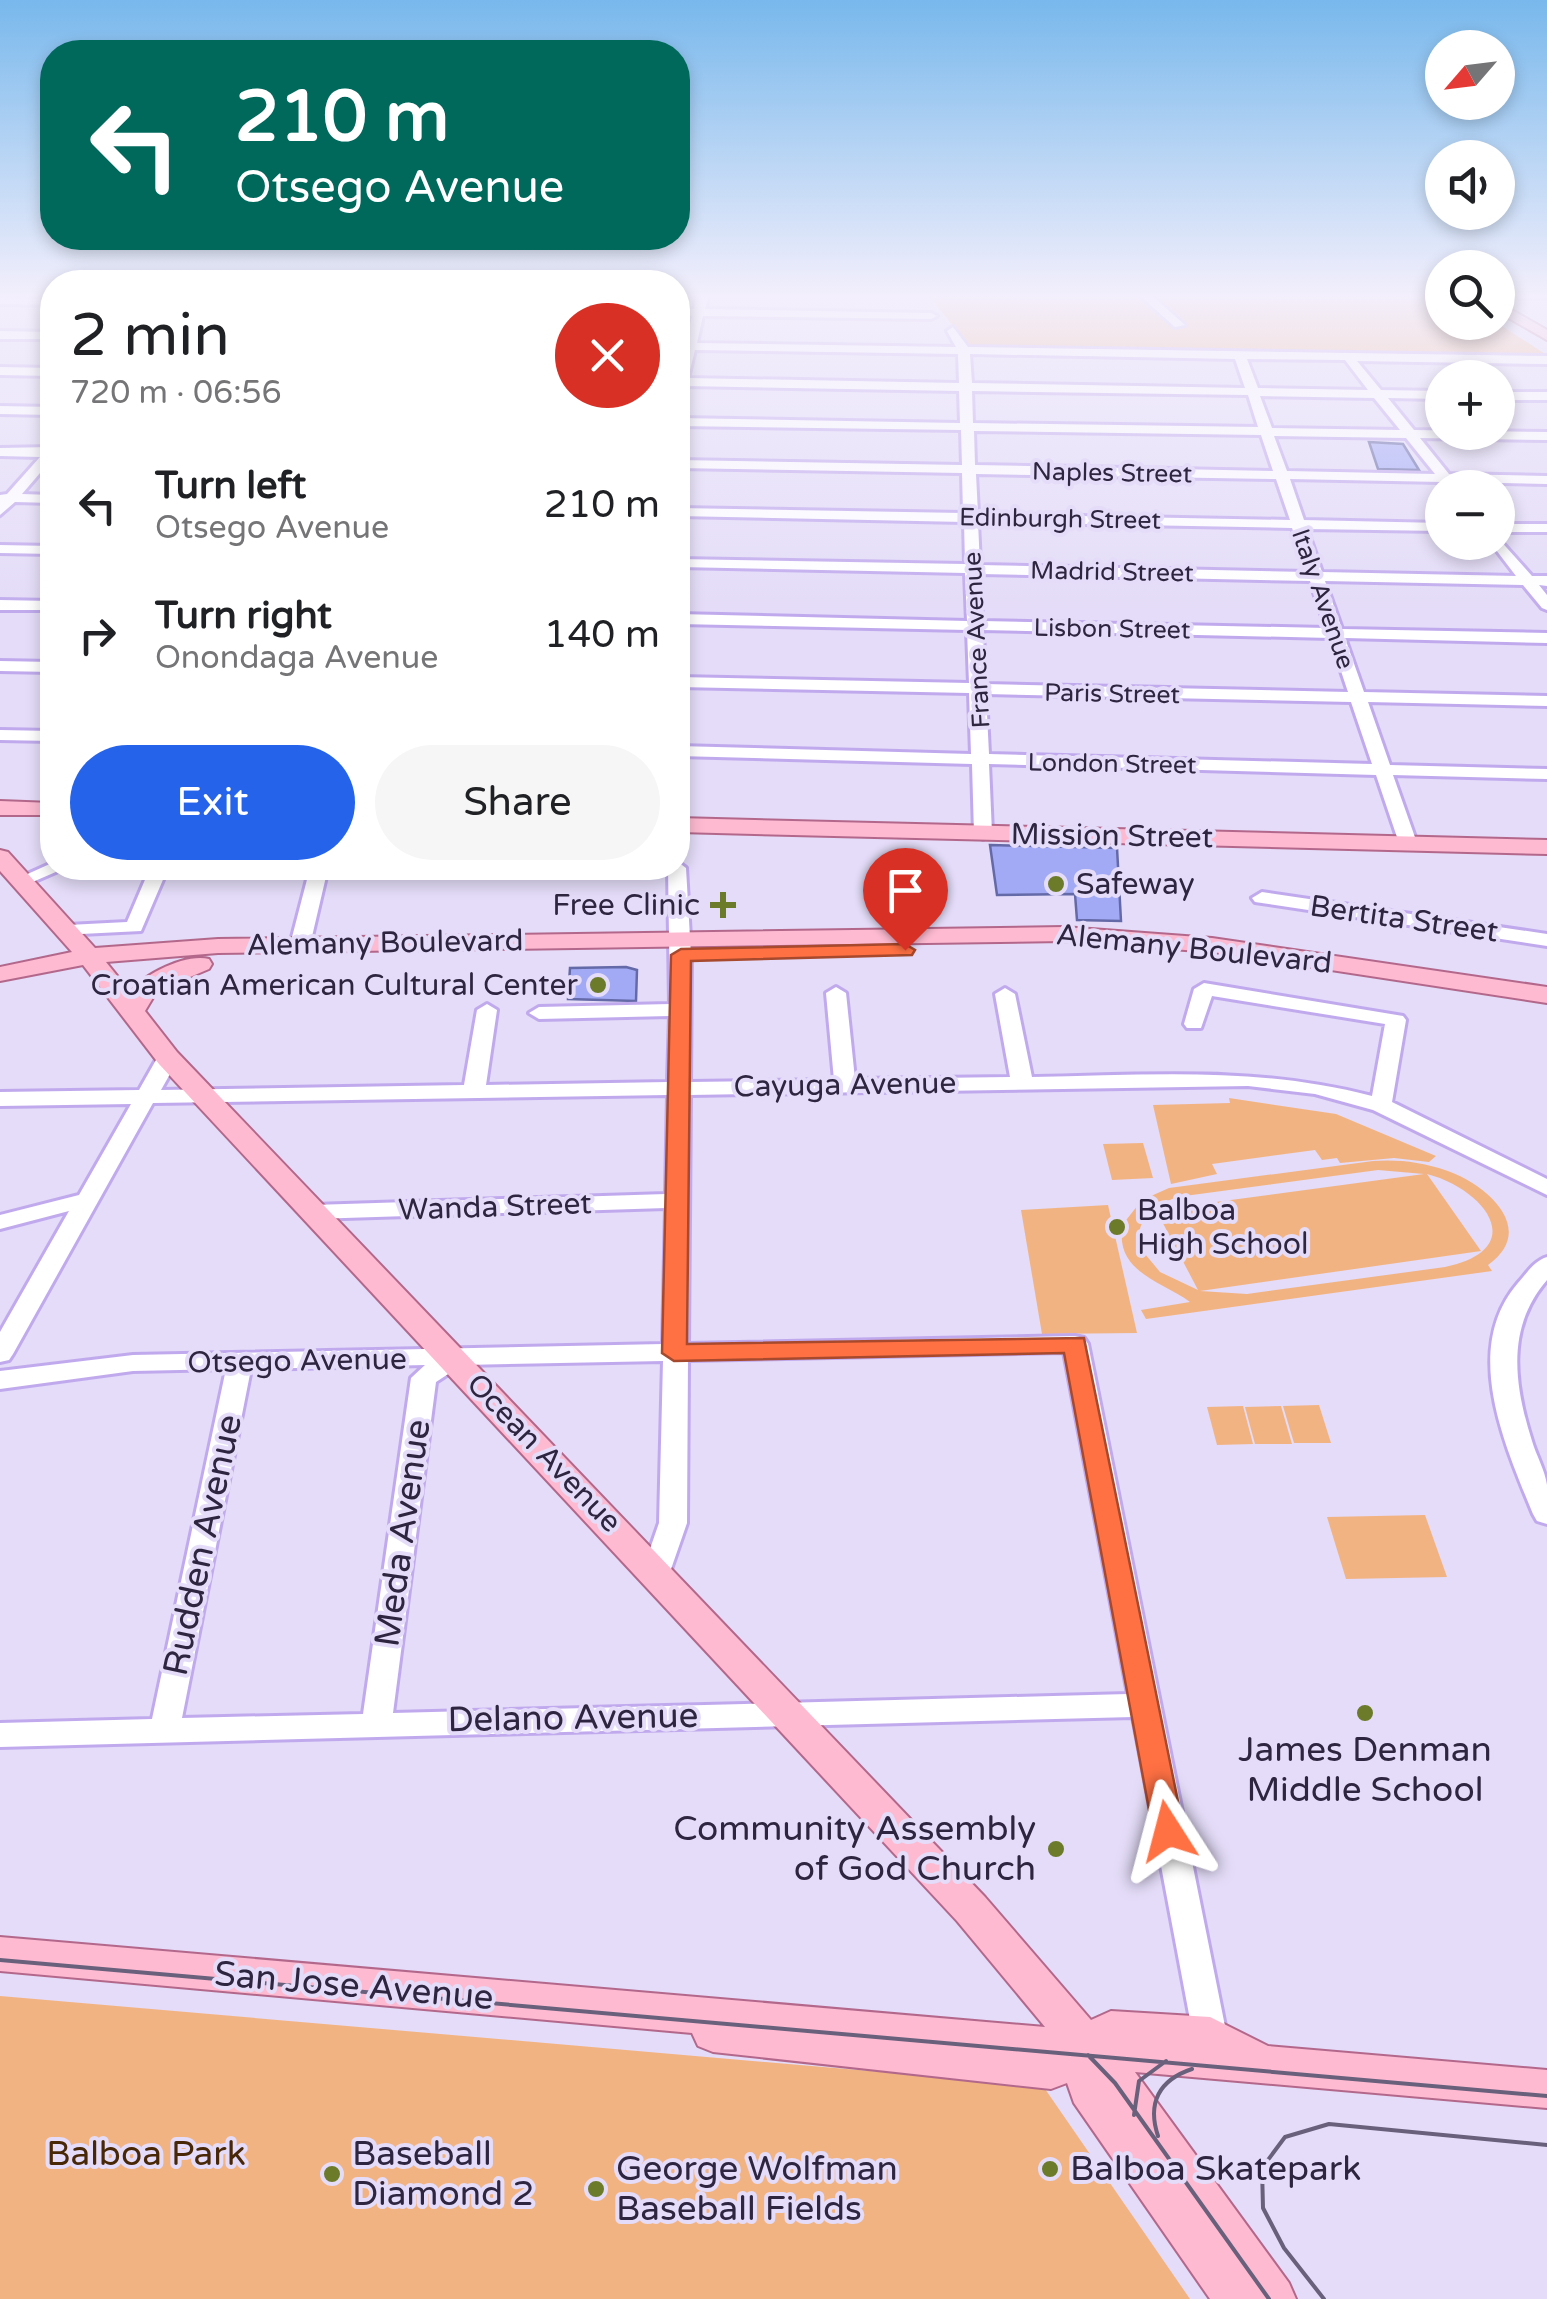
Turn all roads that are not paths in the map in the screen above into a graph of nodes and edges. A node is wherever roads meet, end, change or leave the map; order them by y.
1 (967, 401) edge
2 (1255, 401) edge
3 (1384, 401) edge
4 (0, 410) edge
5 (40, 411) edge
6 (690, 422) edge
7 (968, 427) junction
8 (1267, 432) junction
9 (1411, 435) junction
10 (1547, 436) edge
11 (0, 452) edge
12 (40, 452) edge
13 (690, 464) edge
14 (40, 465) edge
15 (969, 470) junction
16 (1439, 470) edge
17 (1282, 476) junction
18 (1547, 480) edge
19 (1515, 481) edge
20 (1425, 482) edge
21 (40, 501) edge
22 (4, 503) edge
23 (690, 512) edge
24 (971, 517) junction
25 (1298, 524) junction
26 (1425, 526) edge
27 (1515, 528) edge
28 (1547, 528) edge
29 (0, 549) edge
30 (40, 550) edge
31 (1511, 560) edge
32 (690, 563) edge
33 (973, 569) junction
34 (1316, 576) junction
35 (1527, 580) junction
36 (1547, 580) edge
37 (0, 605) edge
38 (40, 606) edge
39 (1547, 606) edge
40 (690, 619) edge
41 (975, 626) junction
42 (1336, 634) junction
43 (1547, 638) edge
44 (0, 666) edge
45 (40, 668) edge
46 (690, 682) edge
47 (980, 689) junction
48 (1356, 697) junction
49 (1547, 701) edge
50 (0, 735) edge
51 (40, 736) edge
52 (690, 751) edge
53 (982, 758) junction
54 (1382, 770) junction
55 (1547, 774) edge
56 (0, 808) edge
57 (40, 810) edge
58 (690, 826) edge
59 (984, 833) junction
60 (1408, 843) junction
61 (1547, 847) edge
62 (0, 857) edge
63 (40, 874) edge
64 (153, 880) edge
65 (315, 880) edge
66 (678, 880) edge
67 (21, 881) junction
68 (1262, 898) dead end
69 (68, 931) junction
70 (1547, 940) edge
71 (300, 944) junction
72 (681, 948) junction
73 (200, 964) junction
74 (95, 965) junction
75 (0, 974) edge
76 (0, 989) edge
77 (836, 993) dead end
78 (1005, 994) dead end
79 (1547, 995) edge
80 (1547, 1006) edge
81 (487, 1010) dead end
82 (677, 1010) junction
83 (132, 1012) junction
84 (539, 1013) dead end
85 (1194, 1024) dead end
86 (168, 1058) junction
87 (1022, 1082) junction
88 (845, 1085) junction
89 (677, 1088) junction
90 (474, 1091) junction
91 (204, 1096) junction
92 (144, 1097) junction
93 (0, 1099) edge
94 (1381, 1105) junction
95 (1547, 1188) edge
96 (86, 1200) junction
97 (676, 1201) junction
98 (313, 1212) junction
99 (0, 1222) edge
100 (1547, 1265) edge
101 (674, 1353) junction
102 (0, 1354) edge
103 (454, 1359) junction
104 (240, 1361) junction
105 (0, 1380) edge
106 (1547, 1514) edge
107 (656, 1572) junction
108 (1147, 1704) junction
109 (790, 1714) junction
110 (377, 1722) junction
111 (165, 1728) junction
112 (0, 1735) edge
113 (8, 1953) edge
114 (1212, 2048) junction
115 (1086, 2050) junction
116 (1547, 2089) edge
117 (1237, 2299) edge
118 (1273, 2299) edge

1 - 7 street, France Avenue
2 - 8 street, Italy Avenue
3 - 9 street
4 - 5 street
6 - 7 street
7 - 8 street
7 - 15 street, France Avenue
8 - 9 street
8 - 17 street, Italy Avenue
9 - 10 street
9 - 16 street
11 - 12 street
13 - 15 street, Naples Street
14 - 22 street
15 - 17 street, Naples Street
15 - 24 street, France Avenue
17 - 20 street, Naples Street
17 - 25 street, Italy Avenue
18 - 19 street, Naples Street
21 - 22 street
23 - 24 street, Edinburgh Street
24 - 25 street, Edinburgh Street
24 - 33 street, France Avenue
25 - 26 street, Edinburgh Street
25 - 34 street, Italy Avenue
27 - 28 street
29 - 30 street
31 - 35 street
32 - 33 street, Madrid Street
33 - 34 street, Madrid Street
33 - 41 street, France Avenue
34 - 35 street, Madrid Street
34 - 42 street, Italy Avenue
35 - 36 street, Madrid Street
35 - 39 street
37 - 38 street
40 - 41 street, Lisbon Street
41 - 42 street, Lisbon Street
41 - 47 street, France Avenue
42 - 43 street, Lisbon Street
42 - 48 street, Italy Avenue
44 - 45 street
46 - 47 street, Paris Street
47 - 48 street, Paris Street
47 - 53 street, France Avenue
48 - 49 street, Paris Street
48 - 54 street, Italy Avenue
50 - 51 street
52 - 53 street, London Street
53 - 54 street, London Street
53 - 59 street, France Avenue
54 - 55 street, London Street
54 - 60 street, Italy Avenue
56 - 57 main road
58 - 59 main road, Mission Street
59 - 60 main road, Mission Street
60 - 61 main road, Mission Street
62 - 67 main road, Ocean Avenue
63 - 67 street
64 - 69 street
65 - 71 street
66 - 72 street
67 - 69 main road, Ocean Avenue
68 - 70 street, Bertita Street
69 - 74 main road, Ocean Avenue
71 - 72 main road, Alemany Boulevard
71 - 74 main road, Alemany Boulevard
72 - 73 main road, Alemany Boulevard
72 - 79 main road, Alemany Boulevard
72 - 80 main road, Alemany Boulevard
72 - 82 street
73 - 74 main road, Alemany Boulevard
73 - 83 main road
74 - 75 main road, Alemany Boulevard
74 - 76 main road, Alemany Boulevard
74 - 83 main road, Ocean Avenue
77 - 88 street
78 - 87 street
81 - 90 street
82 - 84 street
82 - 89 street
83 - 86 main road, Ocean Avenue
85 - 94 street
86 - 91 main road, Ocean Avenue
86 - 92 street
87 - 88 street, Cayuga Avenue
87 - 94 street, Cayuga Avenue
88 - 89 street, Cayuga Avenue
89 - 90 street, Cayuga Avenue
89 - 97 street
90 - 91 street, Cayuga Avenue
91 - 92 street, Cayuga Avenue
91 - 98 main road, Ocean Avenue
92 - 93 street, Cayuga Avenue
92 - 96 street
94 - 95 street, Cayuga Avenue
96 - 99 street
96 - 102 street
97 - 98 street, Wanda Street
97 - 101 street
98 - 103 main road, Ocean Avenue
100 - 106 street
101 - 103 street, Otsego Avenue
101 - 107 street
101 - 108 street, Otsego Avenue
103 - 104 street, Otsego Avenue
103 - 107 main road, Ocean Avenue
103 - 110 street, Meda Avenue
104 - 105 street, Otsego Avenue
104 - 111 street, Rudden Avenue
107 - 109 main road, Ocean Avenue
108 - 109 street, Delano Avenue
108 - 114 street
109 - 110 street, Delano Avenue
109 - 115 main road, Ocean Avenue
110 - 111 street, Delano Avenue
111 - 112 street, Delano Avenue
113 - 115 main road, San Jose Avenue
114 - 115 main road, San Jose Avenue
114 - 116 main road, San Jose Avenue
115 - 117 main road, Ocean Avenue
115 - 118 main road, Ocean Avenue

